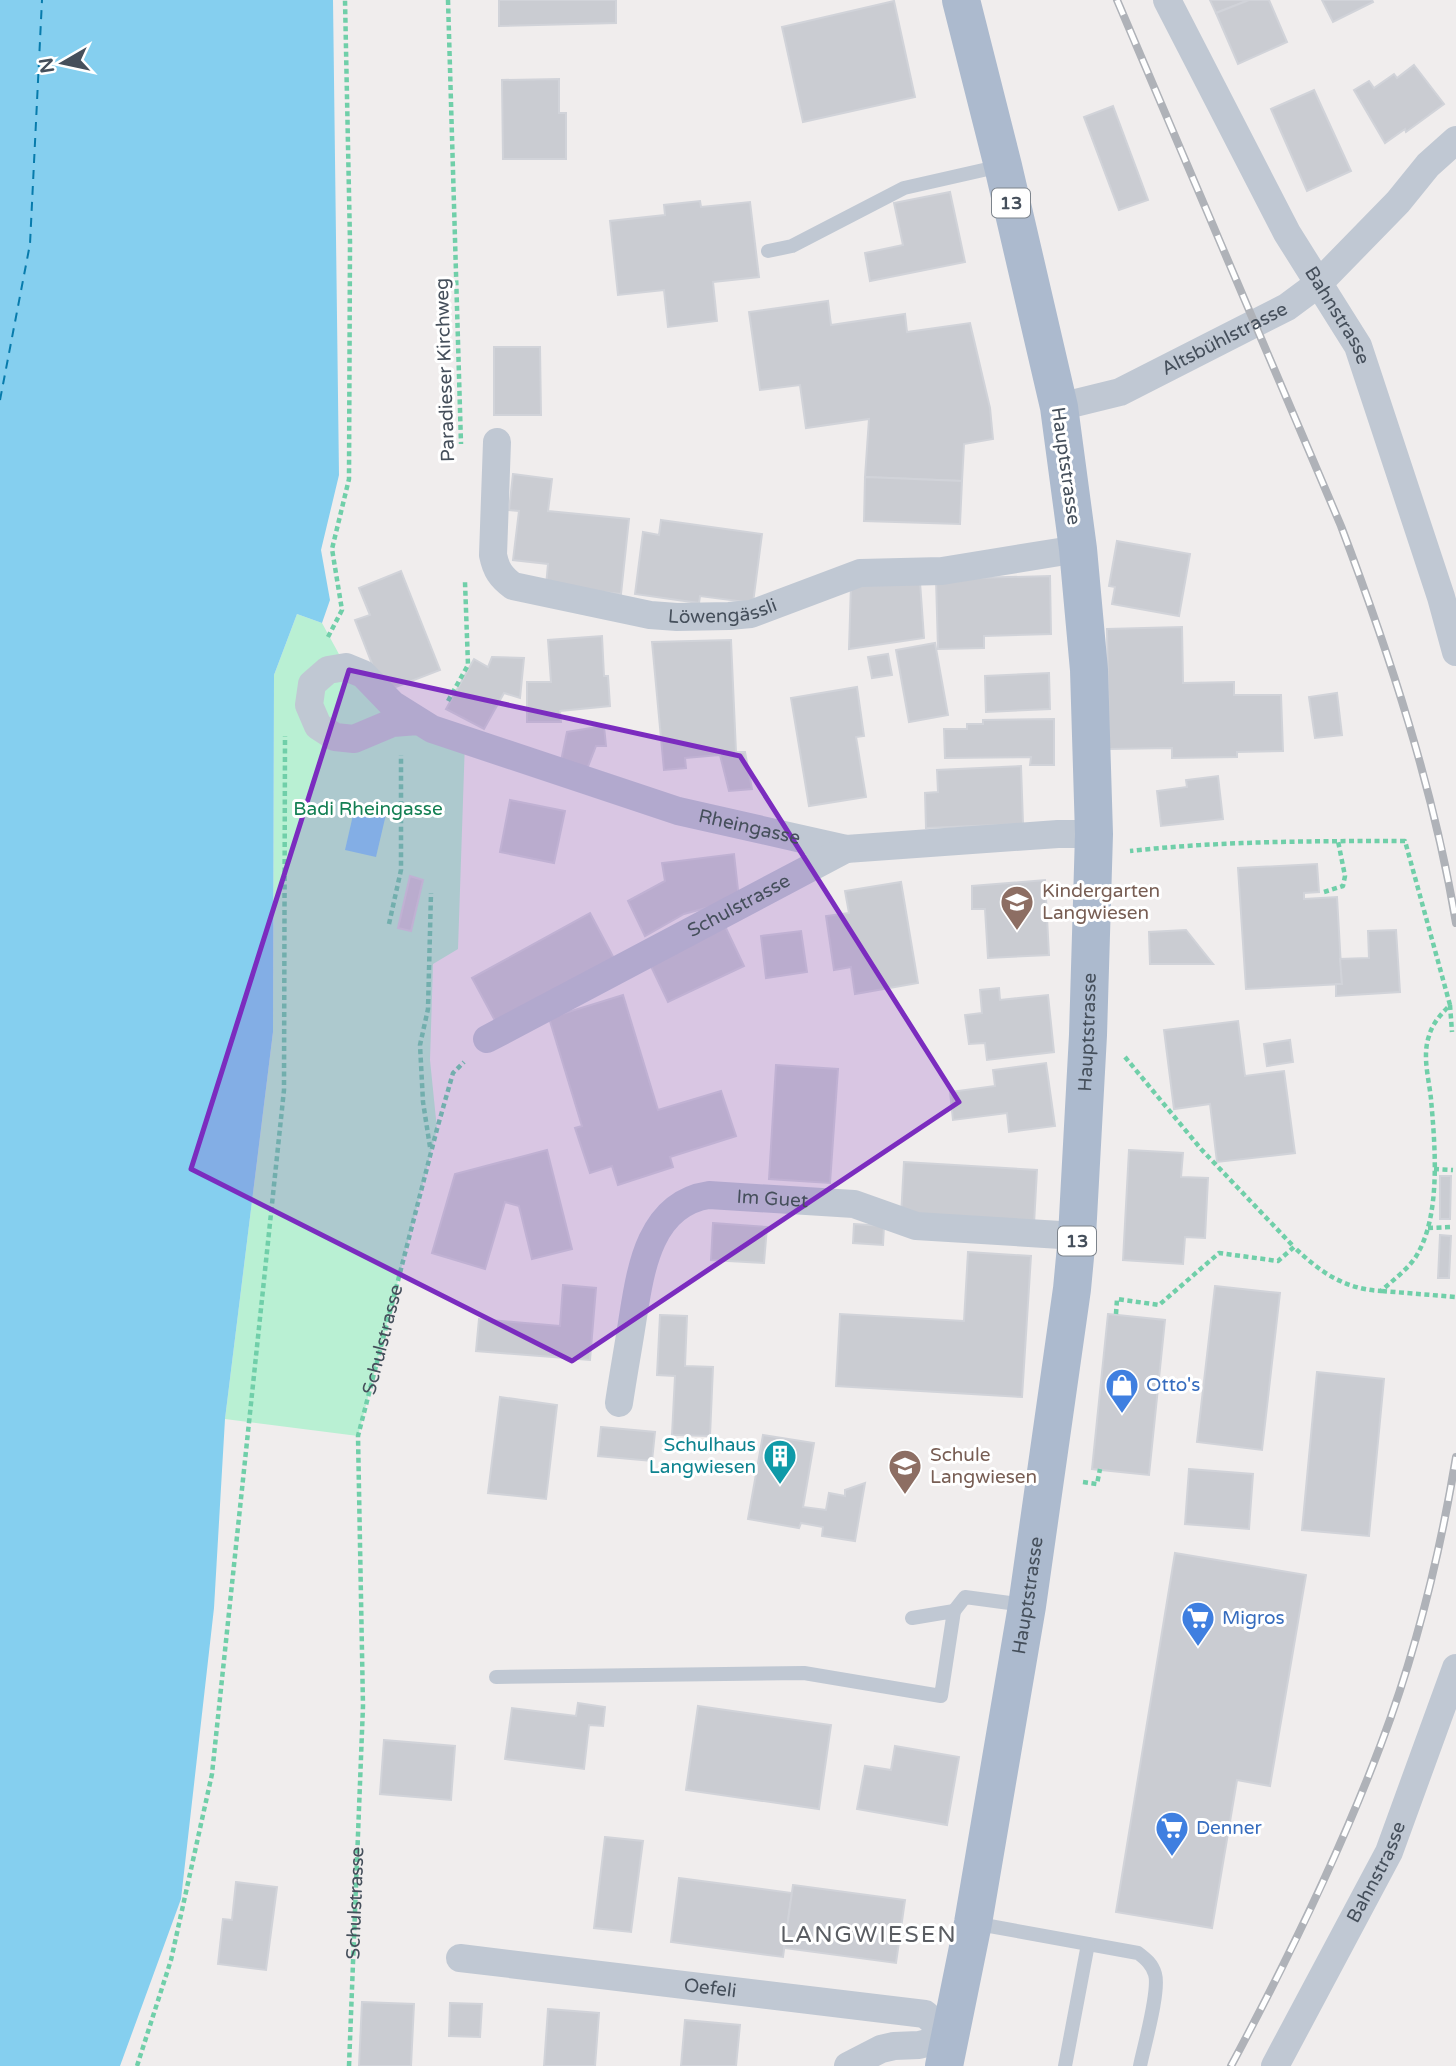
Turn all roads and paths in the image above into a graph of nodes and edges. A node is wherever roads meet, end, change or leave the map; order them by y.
1 (345, 0) edge
2 (447, 0) edge
3 (961, 0) edge
4 (1167, 0) edge
5 (1456, 140) edge
6 (1003, 166) junction
7 (768, 251) dead end
8 (1318, 284) junction
9 (1059, 407) junction
10 (496, 442) dead end
11 (462, 457) dead end
12 (1078, 548) junction
13 (466, 582) dead end
14 (325, 643) dead end
15 (1456, 652) edge
16 (417, 724) junction
17 (285, 726) dead end
18 (1338, 841) junction
19 (1106, 843) junction
20 (846, 849) junction
21 (431, 892) dead end
22 (1324, 892) dead end
23 (389, 924) dead end
24 (1450, 1005) junction
25 (1452, 1032) dead end
26 (487, 1039) joint
27 (1118, 1049) dead end
28 (430, 1152) junction
29 (1434, 1170) junction
30 (1453, 1170) dead end
31 (1453, 1227) dead end
32 (1427, 1228) junction
33 (1077, 1236) junction
34 (1294, 1247) junction
35 (1381, 1291) junction
36 (1456, 1297) edge
37 (1116, 1314) dead end
38 (619, 1403) dead end
39 (1100, 1469) dead end
40 (1079, 1481) dead end
41 (1027, 1606) junction
42 (954, 1611) junction
43 (912, 1618) dead end
44 (1456, 1668) edge
45 (496, 1677) dead end
46 (974, 1923) junction
47 (1088, 1944) junction
48 (460, 1958) dead end
49 (948, 2051) edge
50 (137, 2066) edge
51 (349, 2066) edge
52 (848, 2066) edge
53 (1065, 2066) edge
54 (1140, 2066) edge
55 (1275, 2066) edge

1 - 14 path
2 - 11 path, Paradieser Kirchweg
3 - 6 main road, Hauptstrasse / 13
4 - 8 street, Bahnstrasse
5 - 8 street, Altsbühlstrasse
6 - 7 lane
6 - 9 main road, Hauptstrasse / 13
8 - 9 street, Altsbühlstrasse
8 - 15 street, Bahnstrasse
9 - 12 main road, Hauptstrasse / 13
10 - 12 street, Löwengässli
12 - 19 main road, Hauptstrasse / 13
13 - 16 path
16 - 20 street, Rheingasse
16 - 23 path
17 - 50 path
18 - 19 path
18 - 22 path
18 - 24 path
19 - 20 street, Rheingasse
19 - 33 main road, Hauptstrasse / 13
20 - 26 street, Schulstrasse
21 - 28 path
24 - 25 path
24 - 29 path
26 - 28 path, Schulstrasse
27 - 34 path
28 - 51 path, Schulstrasse
29 - 30 path
29 - 32 path
31 - 32 path
32 - 35 path
33 - 38 street, Im Guet
33 - 41 main road, Hauptstrasse / 13
34 - 35 path
34 - 37 path
35 - 36 path
39 - 40 path
41 - 42 lane
41 - 46 main road, Hauptstrasse / 13
42 - 43 lane
42 - 45 lane
44 - 55 street, Bahnstrasse
46 - 47 lane
46 - 49 main road, Hauptstrasse / 13
47 - 53 lane
47 - 54 lane
48 - 49 street, Oefeli
49 - 52 street

